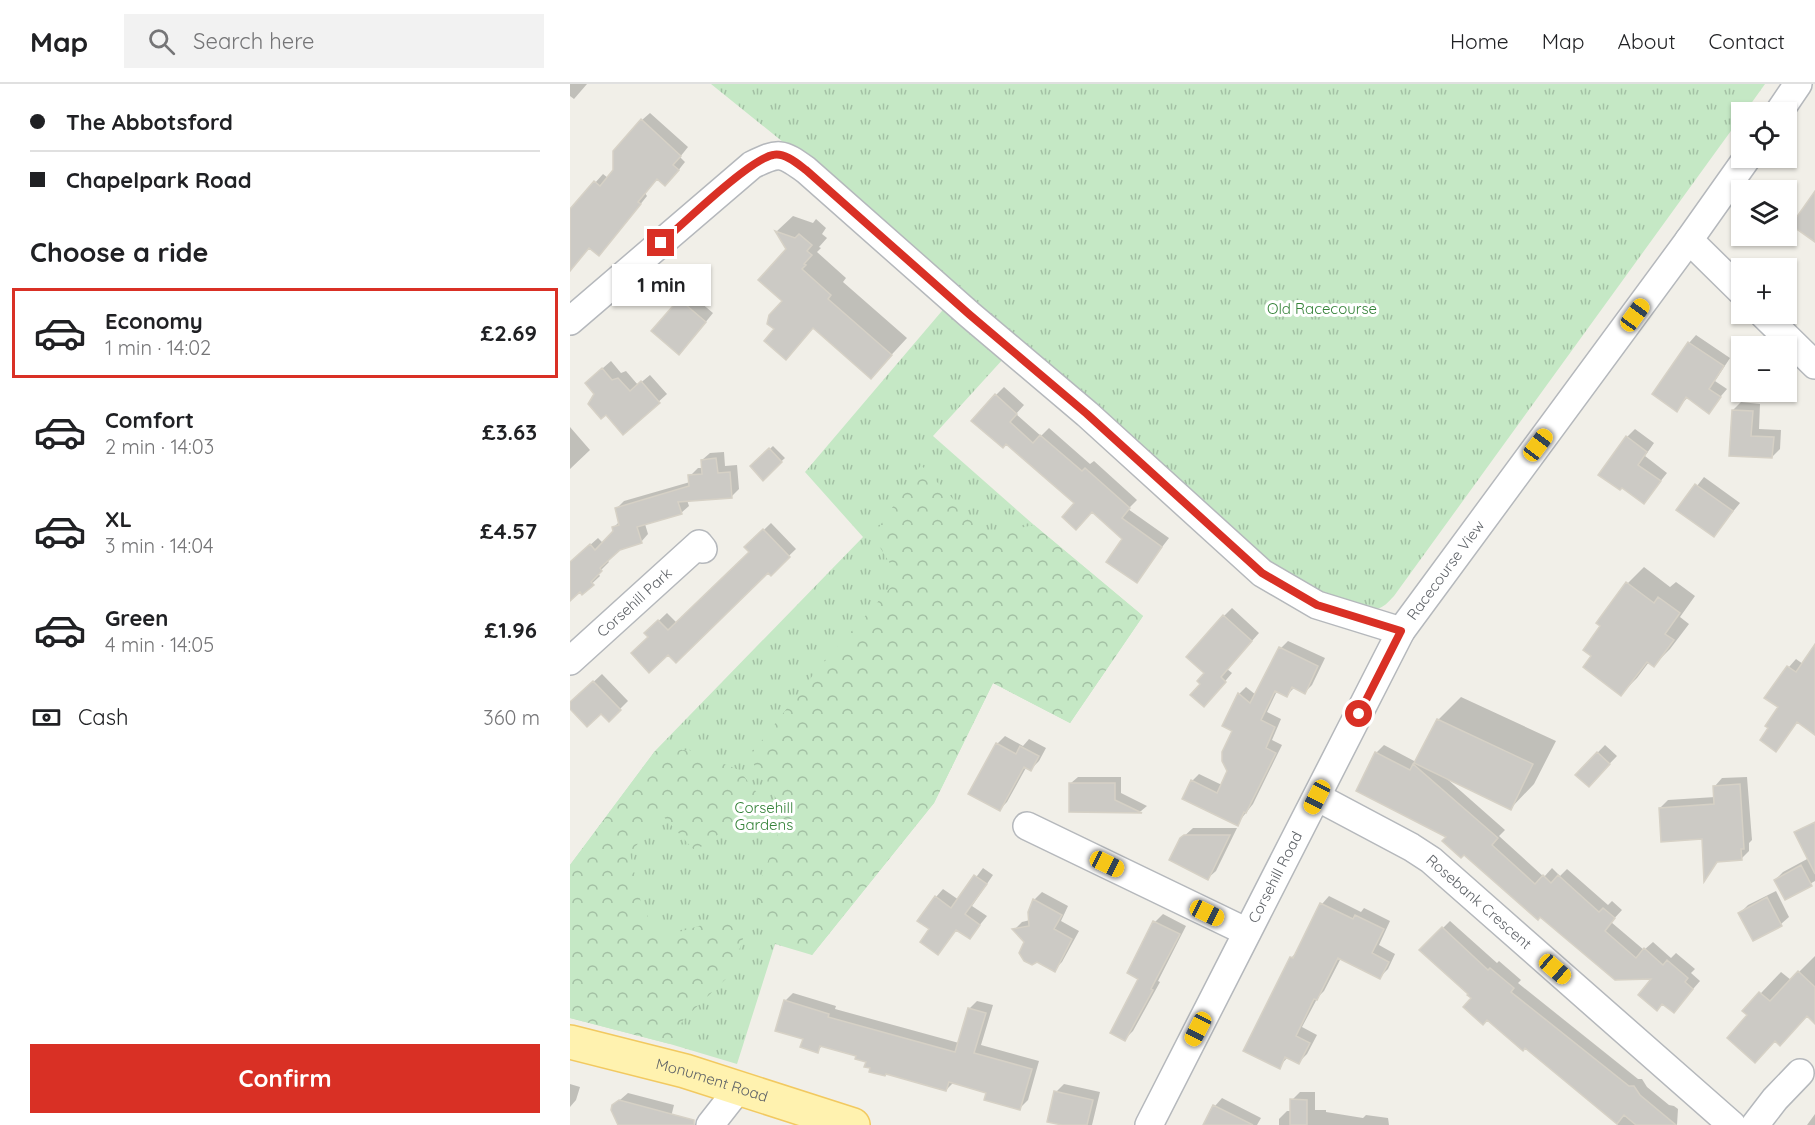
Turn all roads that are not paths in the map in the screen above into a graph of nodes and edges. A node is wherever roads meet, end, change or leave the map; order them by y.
1 (1798, 84) edge
2 (1786, 102) edge
3 (1740, 168) edge
4 (1689, 240) junction
5 (1731, 281) edge
6 (570, 321) edge
7 (1773, 324) edge
8 (1815, 365) edge
9 (696, 541) dead end
10 (1401, 631) junction
11 (570, 661) edge
12 (1317, 797) junction
13 (1027, 826) dead end
14 (1247, 932) junction
15 (570, 1042) edge
16 (1800, 1073) dead end
17 (739, 1088) junction
18 (710, 1125) edge
19 (853, 1125) edge
20 (1149, 1125) edge
21 (1732, 1125) edge
22 (1755, 1125) edge

1 - 2 street
3 - 4 street, Racecourse View
4 - 5 street
4 - 10 street, Racecourse View
6 - 10 street, Racecourse View
7 - 8 street
9 - 11 street, Corsehill Park
10 - 12 street, Corsehill Road
12 - 14 street, Corsehill Road
12 - 21 street, Rosebank Crescent
13 - 14 street
14 - 20 street, Corsehill Road
15 - 17 main road, Monument Road
16 - 22 street
17 - 18 street
17 - 19 main road, Monument Road

